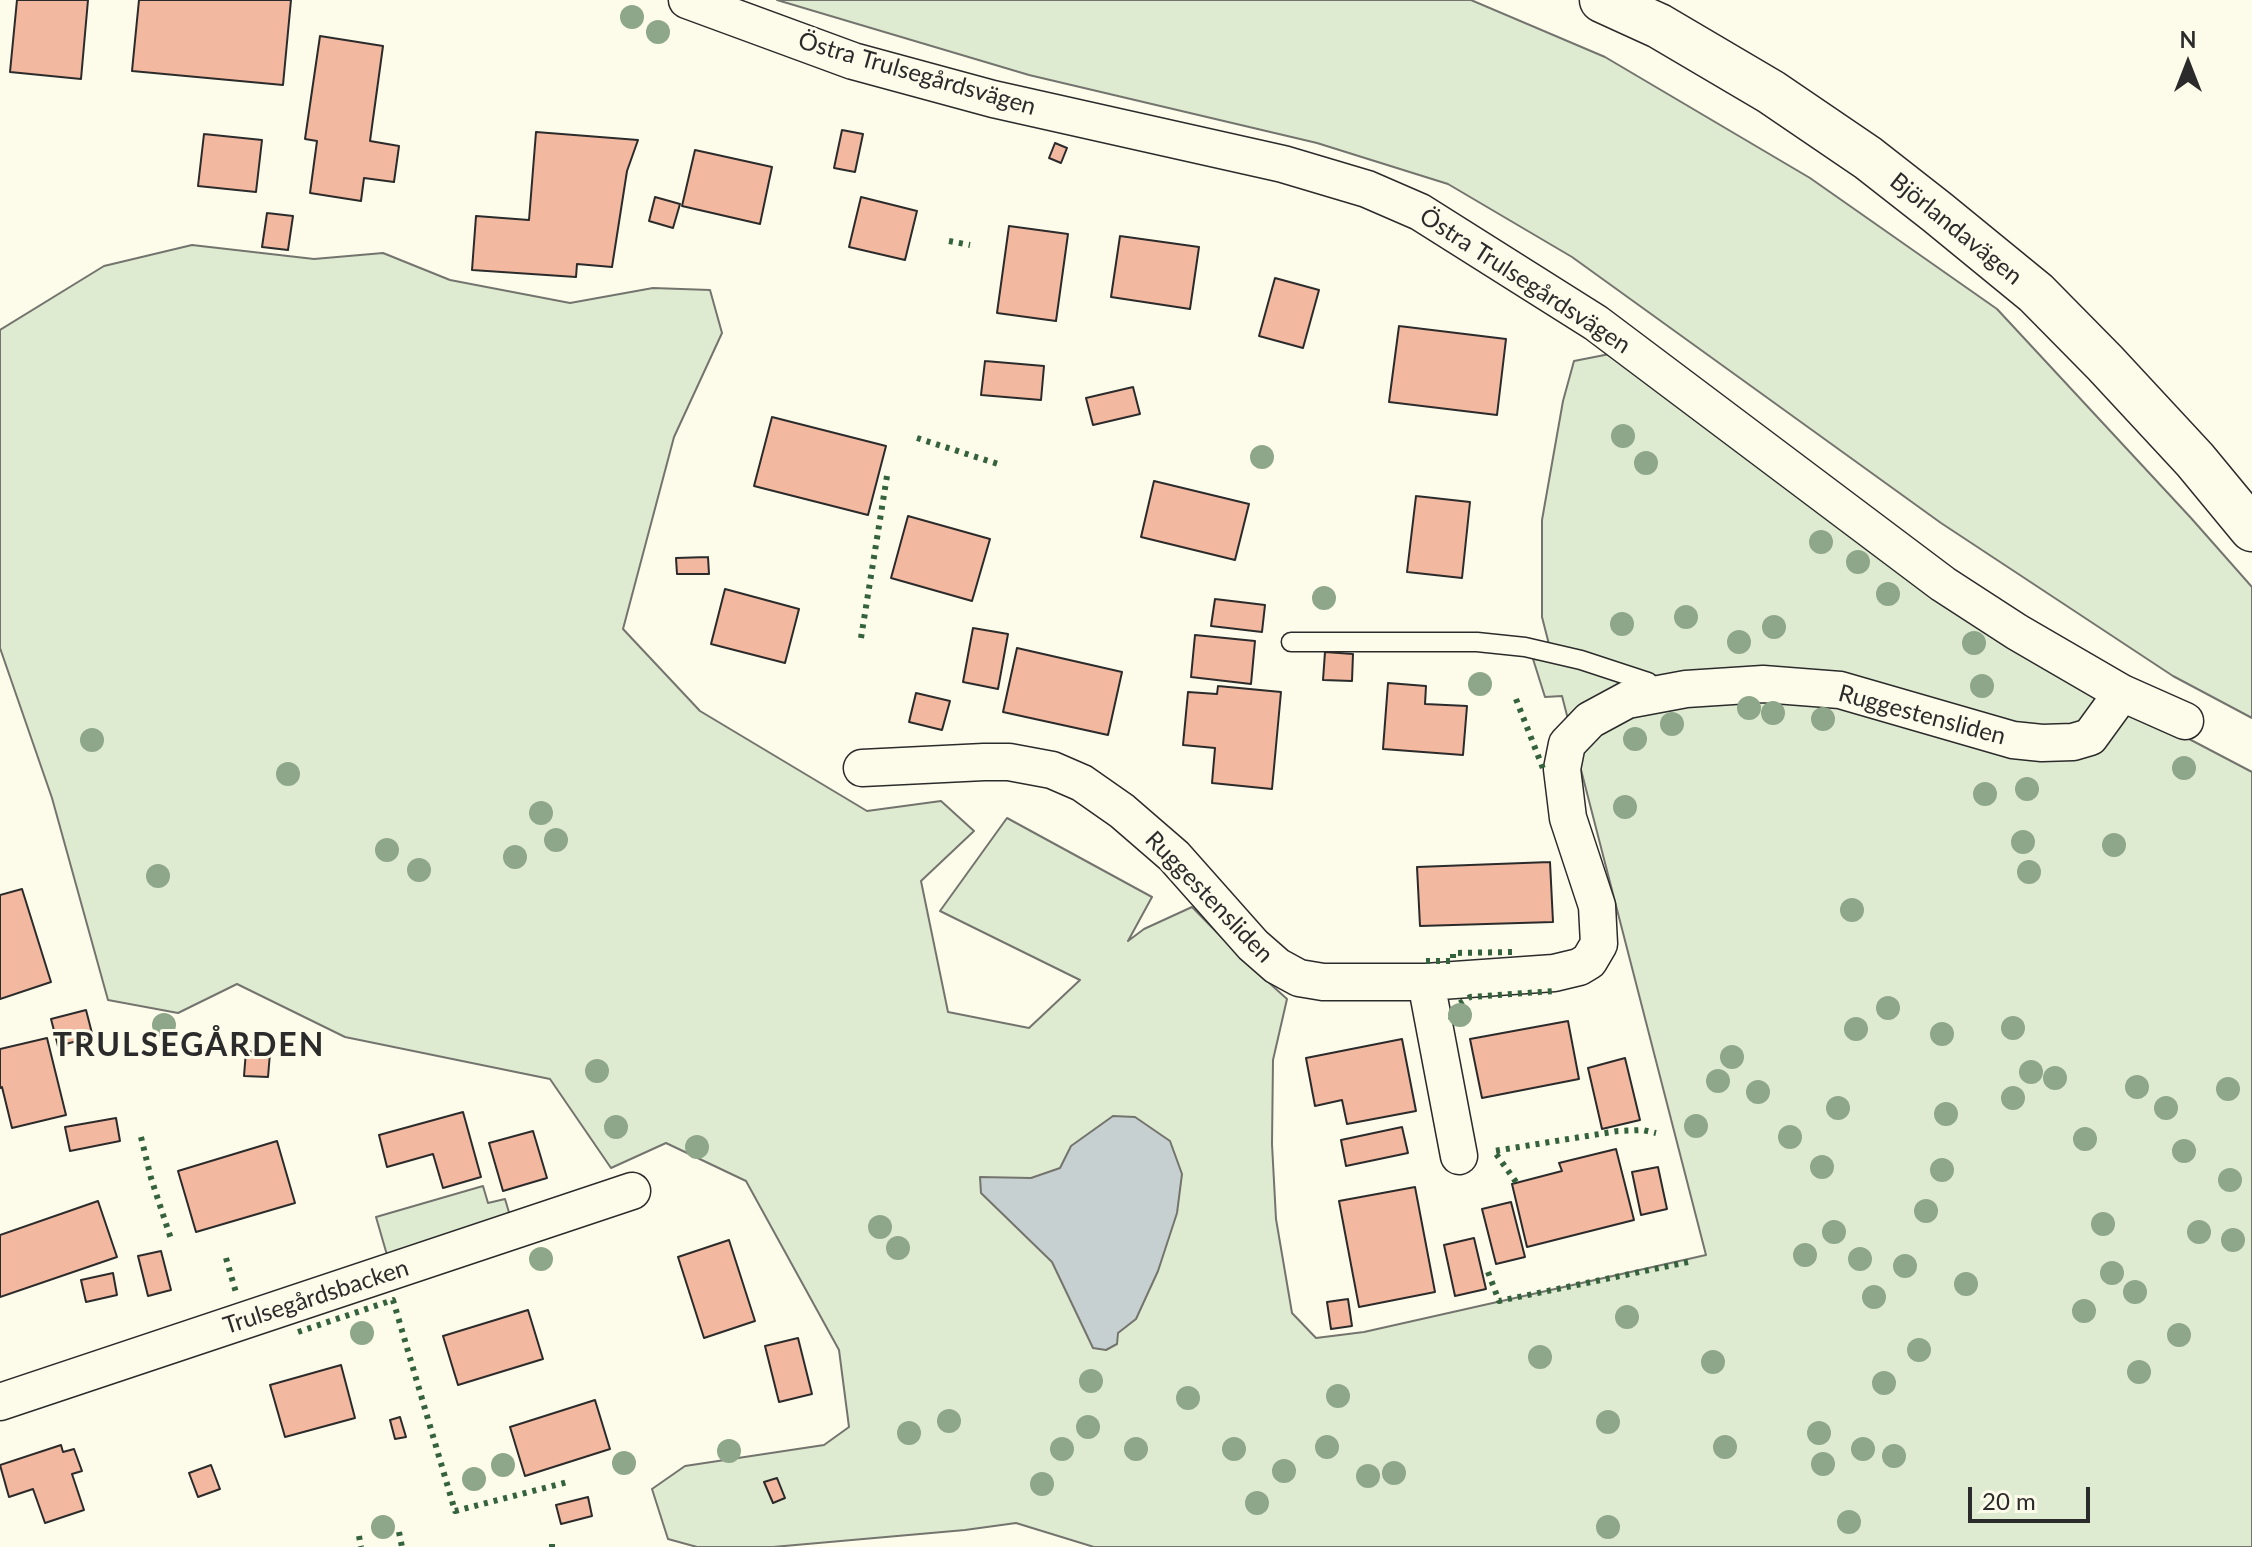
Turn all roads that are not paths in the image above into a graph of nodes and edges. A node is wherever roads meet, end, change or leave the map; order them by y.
1 (687, 0) edge
2 (1602, 0) edge
3 (2252, 529) edge
4 (1291, 642) dead end
5 (2122, 693) junction
6 (1651, 695) junction
7 (2185, 721) dead end
8 (862, 768) dead end
9 (1426, 982) junction
10 (1459, 1156) dead end
11 (632, 1191) dead end
12 (0, 1402) edge

1 - 5 street, Östra Trulsegårdsvägen
2 - 3 street, Björlandavägen
4 - 6 lane
5 - 6 street, Ruggestensliden
5 - 7 street, Östra Trulsegårdsvägen
6 - 9 street, Ruggestensliden
8 - 9 street, Ruggestensliden
9 - 10 street
11 - 12 street, Trulsegårdsbacken

